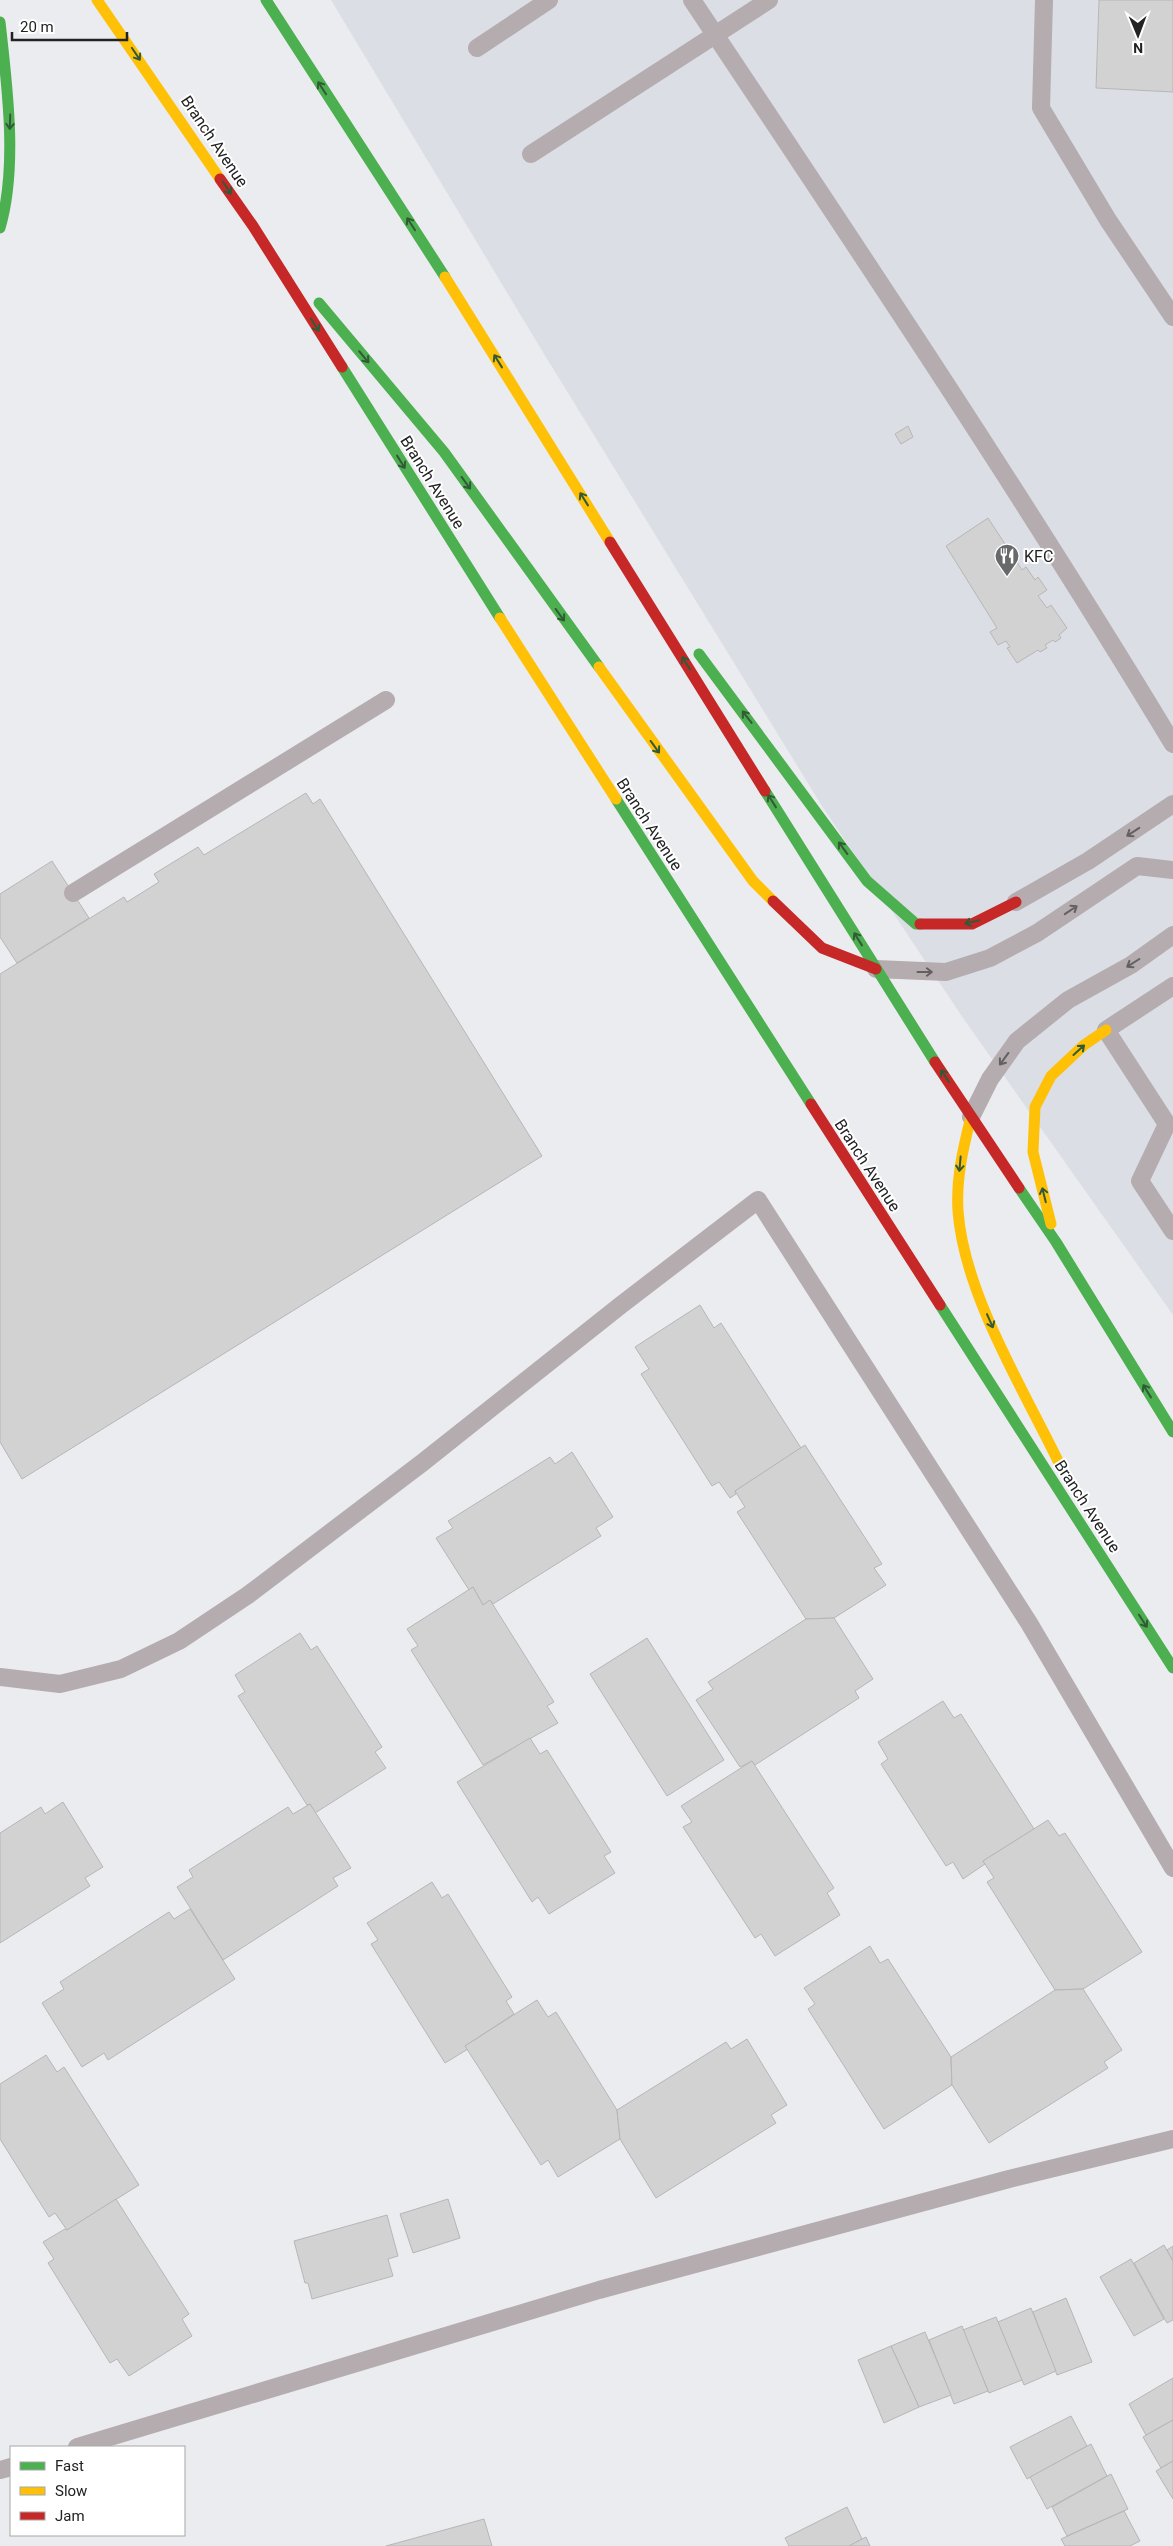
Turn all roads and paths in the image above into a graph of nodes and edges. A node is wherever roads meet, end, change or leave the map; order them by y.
1 (97, 0) edge
2 (266, 0) edge
3 (549, 0) edge
4 (692, 0) edge
5 (769, 0) edge
6 (1044, 0) edge
7 (0, 22) edge
8 (716, 35) junction
9 (477, 48) dead end
10 (531, 154) dead end
11 (253, 226) junction
12 (0, 228) edge
13 (1173, 317) edge
14 (610, 540) junction
15 (677, 626) dead end
16 (689, 642) dead end
17 (386, 700) dead end
18 (1173, 744) edge
19 (1173, 804) edge
20 (1173, 870) edge
21 (73, 893) dead end
22 (1016, 902) joint
23 (1173, 935) edge
24 (876, 969) junction
25 (1173, 986) edge
26 (1106, 1030) junction
27 (972, 1117) junction
28 (1173, 1231) edge
29 (1056, 1242) junction
30 (1173, 1432) edge
31 (1117, 1580) junction
32 (1173, 1668) edge
33 (0, 1677) edge
34 (1173, 1868) edge
35 (1173, 2139) edge
36 (80, 2446) edge

1 -> 11 highway, Branch Avenue
14 -> 2 highway
3 - 9 lane
4 - 8 lane
5 - 8 lane
6 - 13 lane
7 -> 12 highway
8 - 10 lane
8 - 18 lane
11 -> 24 highway
11 -> 31 highway, Branch Avenue
14 - 15 highway
24 -> 14 highway
22 -> 16 highway
17 - 21 lane
19 -> 22 lane
24 -> 20 lane
23 -> 27 lane
27 -> 24 highway
25 - 26 lane
26 - 28 lane
29 -> 26 highway
27 - 29 highway
27 -> 31 highway
30 -> 29 highway
31 -> 32 highway, Branch Avenue
33 - 34 lane
35 - 36 lane

